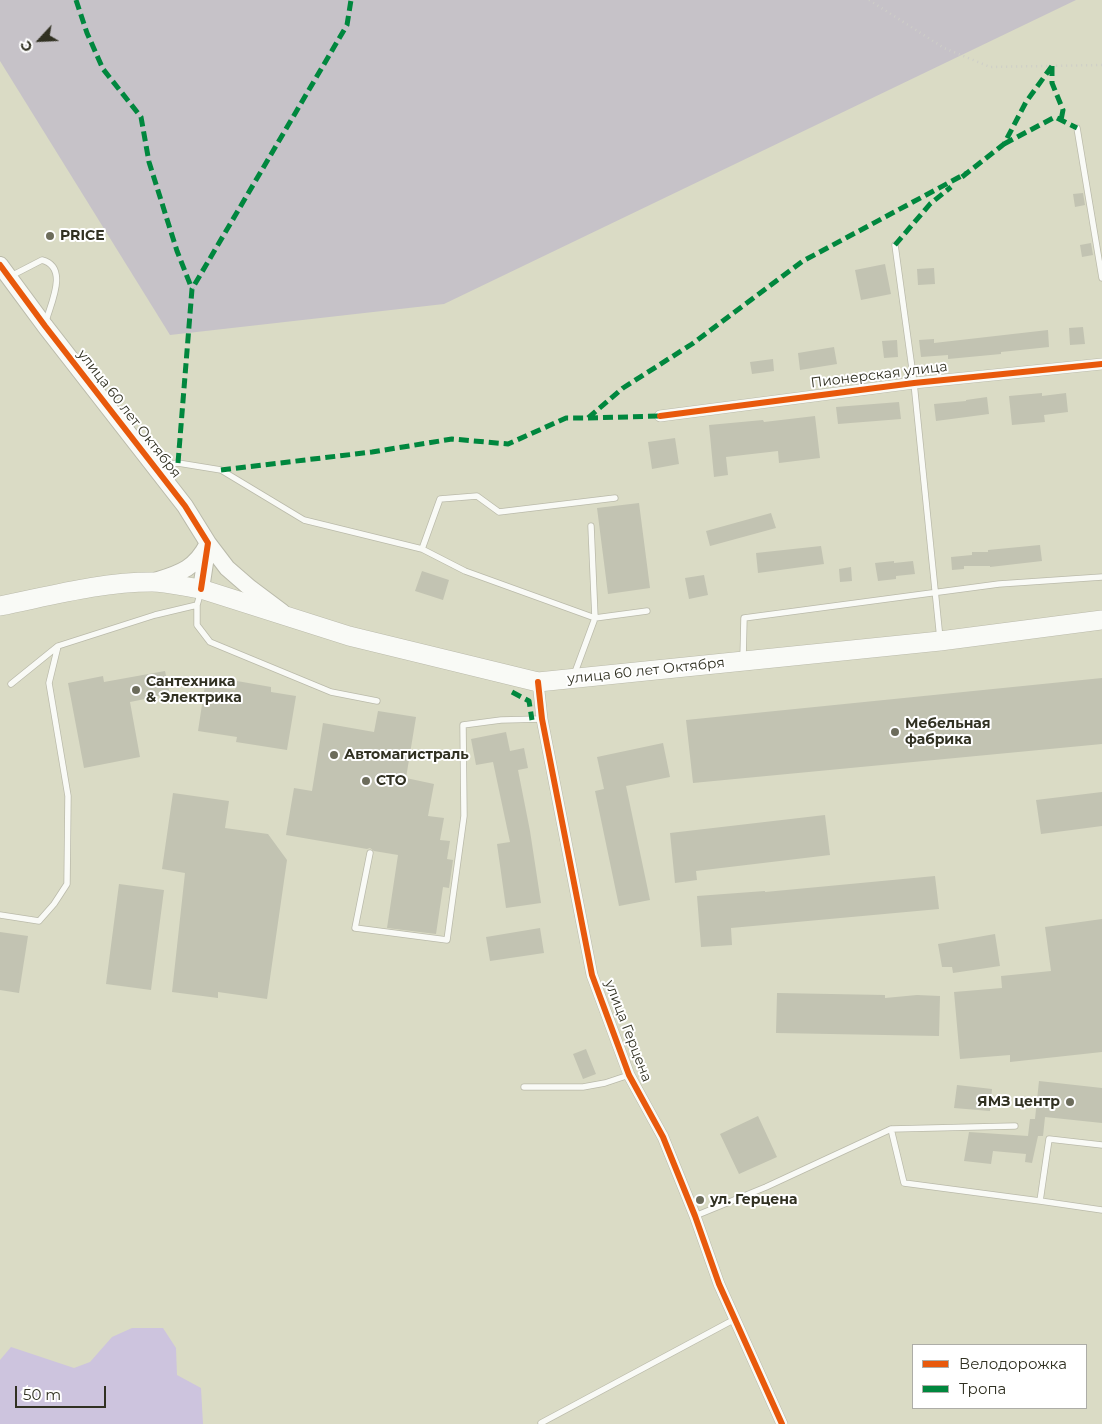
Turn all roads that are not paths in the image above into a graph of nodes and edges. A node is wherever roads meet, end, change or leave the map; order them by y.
1 (1077, 128) dead end
2 (895, 245) dead end
3 (5, 271) edge
4 (1102, 278) edge
5 (45, 326) junction
6 (1102, 364) edge
7 (914, 383) junction
8 (660, 416) dead end
9 (155, 467) junction
10 (614, 498) dead end
11 (591, 526) dead end
12 (208, 543) junction
13 (422, 549) junction
14 (1102, 577) edge
15 (152, 582) junction
16 (936, 593) junction
17 (199, 597) junction
18 (0, 606) edge
19 (647, 611) dead end
20 (287, 616) junction
21 (595, 618) junction
22 (1102, 620) edge
23 (940, 641) junction
24 (58, 646) junction
25 (742, 661) junction
26 (573, 679) junction
27 (538, 682) junction
28 (11, 684) dead end
29 (377, 701) dead end
30 (542, 720) junction
31 (370, 853) dead end
32 (0, 915) edge
33 (628, 1075) junction
34 (524, 1087) dead end
35 (1015, 1126) dead end
36 (891, 1129) junction
37 (1102, 1145) edge
38 (1040, 1201) junction
39 (1102, 1210) edge
40 (695, 1216) junction
41 (735, 1319) junction
42 (541, 1423) edge
43 (782, 1424) edge

1 - 4 lane
2 - 7 lane
3 - 5 street, улица 60 лет Октября
3 - 5 lane
5 - 9 street, улица 60 лет Октября
6 - 7 street, Пионерская улица
7 - 8 street, Пионерская улица
7 - 16 lane
9 - 12 street, улица 60 лет Октября
9 - 13 lane
10 - 13 lane
11 - 21 lane
12 - 15 street
12 - 17 street
12 - 20 street, улица 60 лет Октября
13 - 21 lane
14 - 16 lane
15 - 17 main road, улица 60 лет Октября
15 - 18 main road, улица 60 лет Октября
16 - 23 lane
16 - 25 lane
17 - 20 main road, улица 60 лет Октября
17 - 24 lane
17 - 29 lane
19 - 21 lane
20 - 27 main road, улица 60 лет Октября
21 - 26 lane
22 - 23 main road, улица 60 лет Октября
23 - 25 main road, улица 60 лет Октября
24 - 28 lane
24 - 32 lane
25 - 26 main road, улица 60 лет Октября
26 - 27 main road, улица 60 лет Октября
27 - 30 street, улица Герцена
30 - 31 lane
30 - 33 street, улица Герцена
33 - 34 lane
33 - 40 street, улица Герцена
35 - 36 lane
36 - 38 lane
36 - 40 lane
37 - 38 lane
38 - 39 lane
40 - 41 street, улица Герцена
41 - 42 lane
41 - 43 street, улица Герцена

